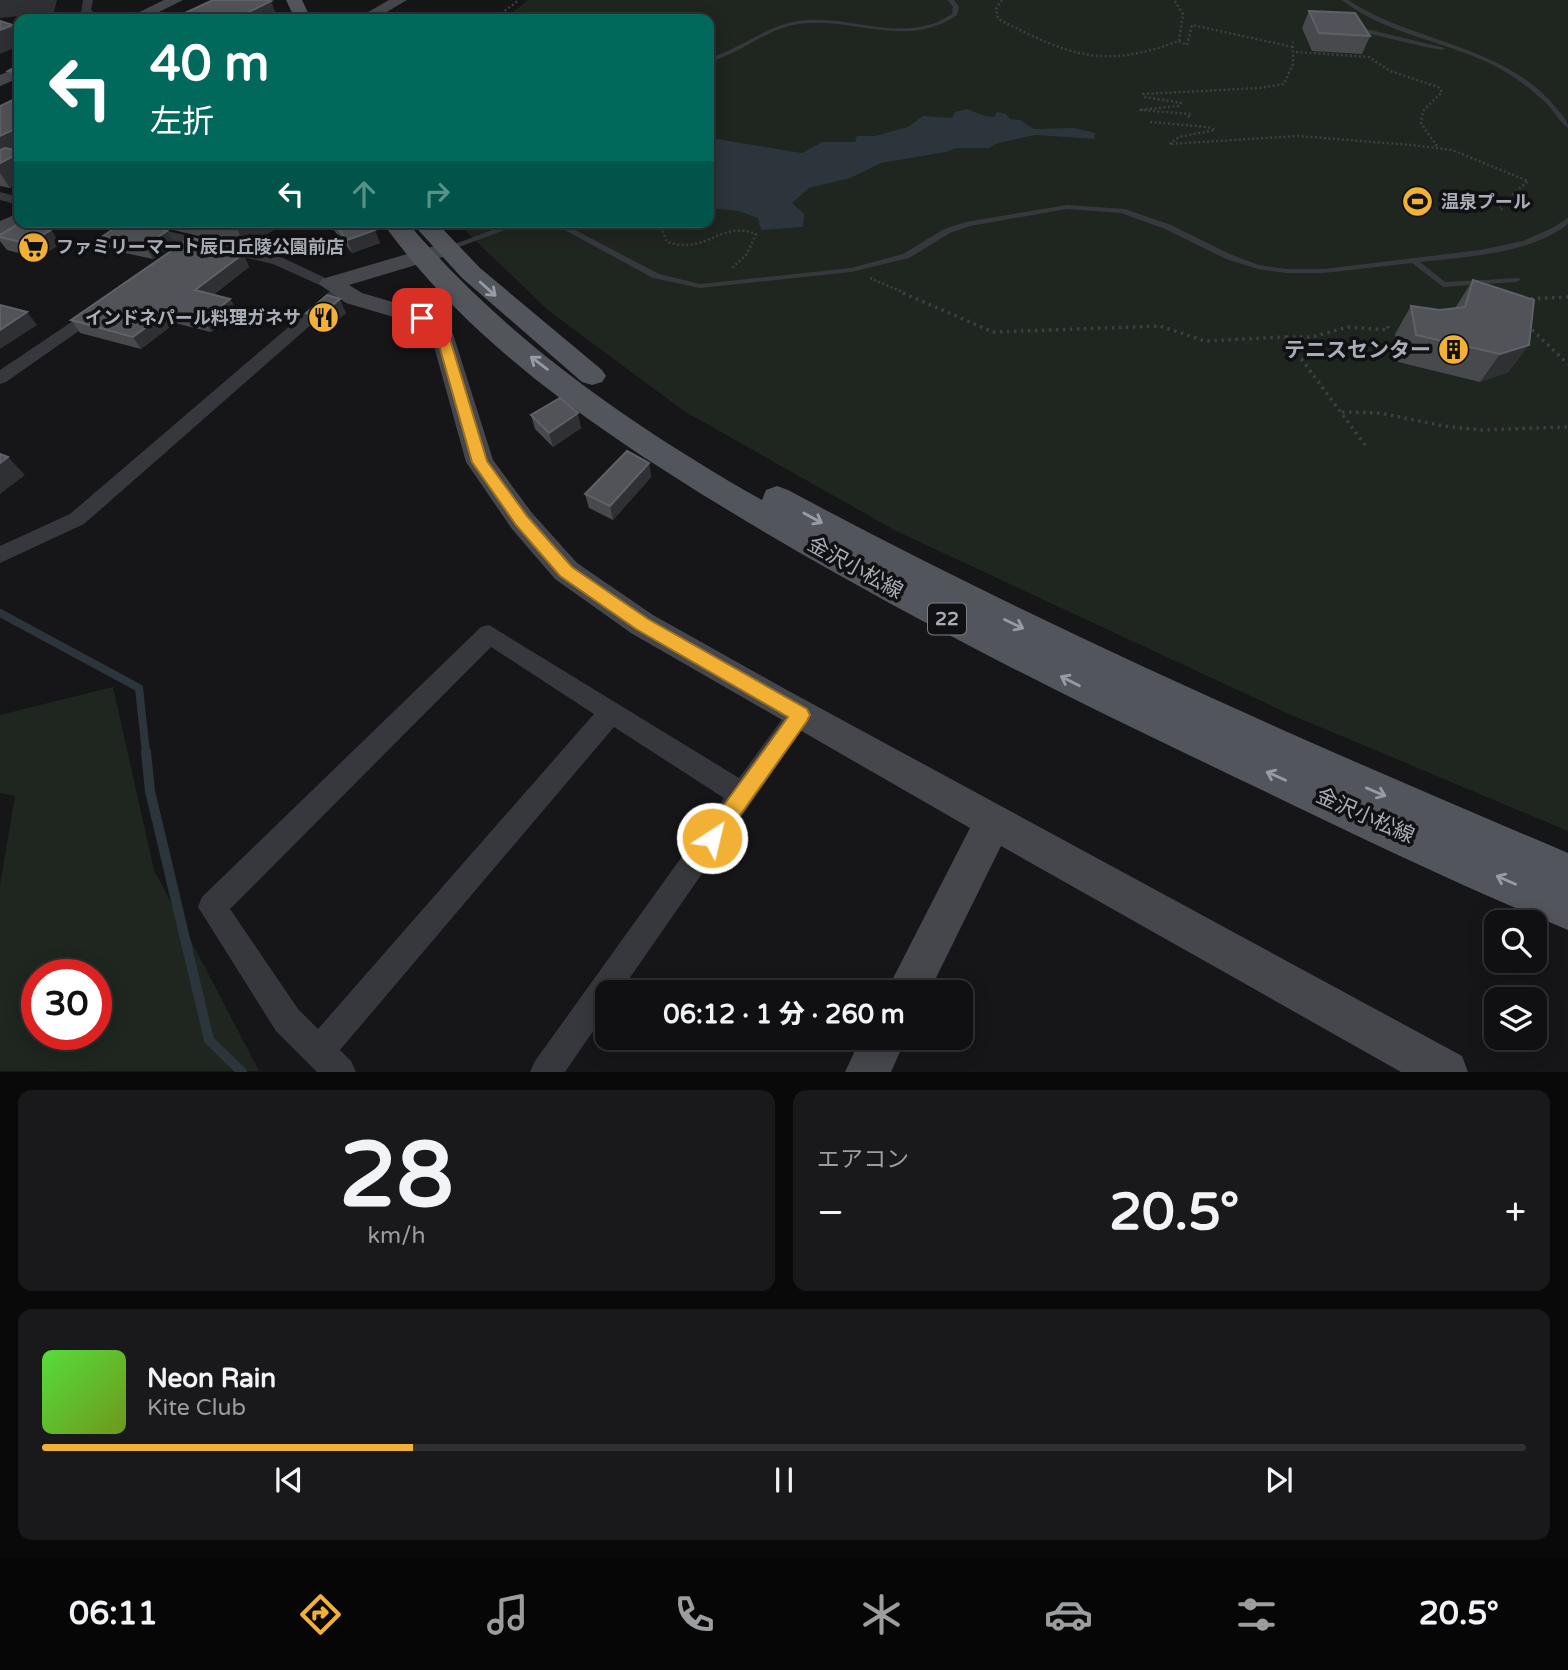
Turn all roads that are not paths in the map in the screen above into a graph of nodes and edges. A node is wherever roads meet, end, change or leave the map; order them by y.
1 (88, 0) edge
2 (176, 0) edge
3 (400, 0) edge
4 (951, 0) edge
5 (1345, 0) edge
6 (91, 14) edge
7 (144, 14) edge
8 (373, 14) edge
9 (1352, 29) edge
10 (1462, 50) junction
11 (714, 59) edge
12 (1567, 103) edge
13 (1555, 107) junction
14 (1568, 126) edge
15 (1568, 220) edge
16 (136, 228) edge
17 (405, 228) edge
18 (495, 228) edge
19 (565, 228) edge
20 (193, 242) junction
21 (431, 242) edge
22 (170, 258) edge
23 (1415, 261) junction
24 (1516, 280) dead end
25 (335, 288) junction
26 (1441, 289) junction
27 (1464, 293) dead end
28 (114, 298) edge
29 (0, 378) edge
30 (0, 555) edge
31 (611, 712) junction
32 (800, 715) junction
33 (742, 795) junction
34 (993, 822) junction
35 (1568, 875) edge
36 (1568, 908) edge
37 (913, 980) edge
38 (878, 1050) edge
39 (319, 1051) junction
40 (340, 1072) edge
41 (546, 1072) edge
42 (867, 1072) edge
43 (1446, 1072) edge

1 - 6 street
2 - 7 street
3 - 8 street
4 - 11 lane
5 - 10 lane
9 - 10 lane
10 - 13 lane
12 - 13 lane
13 - 14 lane
15 - 23 lane
16 - 20 street
17 - 21 main road, 金沢小松線 / 22
18 - 21 lane
19 - 23 lane
20 - 22 street
20 - 25 street
21 - 25 street
21 -> 35 main road, 金沢小松線 / 22
36 -> 21 main road, 金沢小松線 / 22
23 - 26 lane
24 - 26 lane
25 - 30 street
25 - 32 street
26 - 27 lane
28 - 29 street
31 - 33 street
31 - 39 street
31 - 39 street
32 - 33 street
32 - 34 street
33 - 41 street
34 - 37 street
34 - 43 street
38 - 42 street
39 - 40 street

